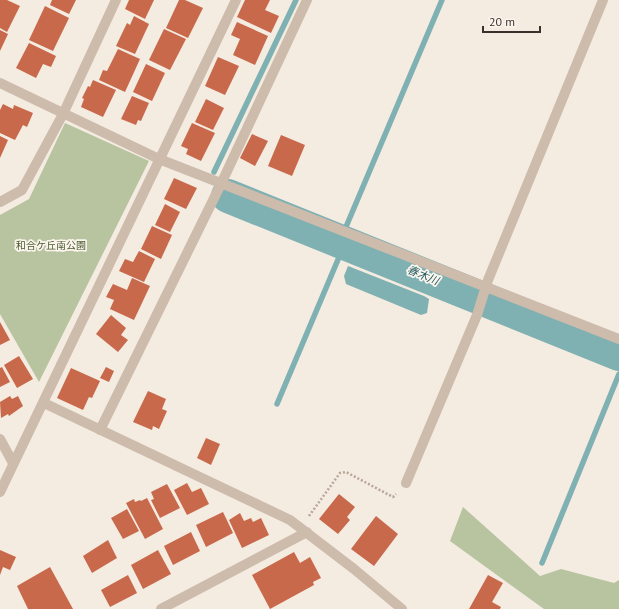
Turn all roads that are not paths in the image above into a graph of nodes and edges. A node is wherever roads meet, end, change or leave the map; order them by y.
1 (116, 0) edge
2 (236, 0) edge
3 (307, 0) edge
4 (603, 0) edge
5 (0, 83) edge
6 (63, 114) junction
7 (159, 159) junction
8 (221, 184) junction
9 (0, 202) edge
10 (488, 286) junction
11 (619, 339) edge
12 (44, 403) junction
13 (100, 430) junction
14 (0, 438) edge
15 (13, 463) junction
16 (406, 483) road end
17 (0, 492) edge
18 (304, 530) junction
19 (161, 609) edge
20 (402, 609) edge

1 - 6 street
2 - 7 street
3 - 8 street
4 - 10 street
5 - 6 street
6 - 7 street
6 - 9 street
7 - 8 street
7 - 12 street
8 - 10 street
8 - 13 street
10 - 11 street
10 - 16 street
12 - 13 street
12 - 15 street
13 - 18 street
14 - 15 street
15 - 17 street
18 - 19 street
18 - 20 street

